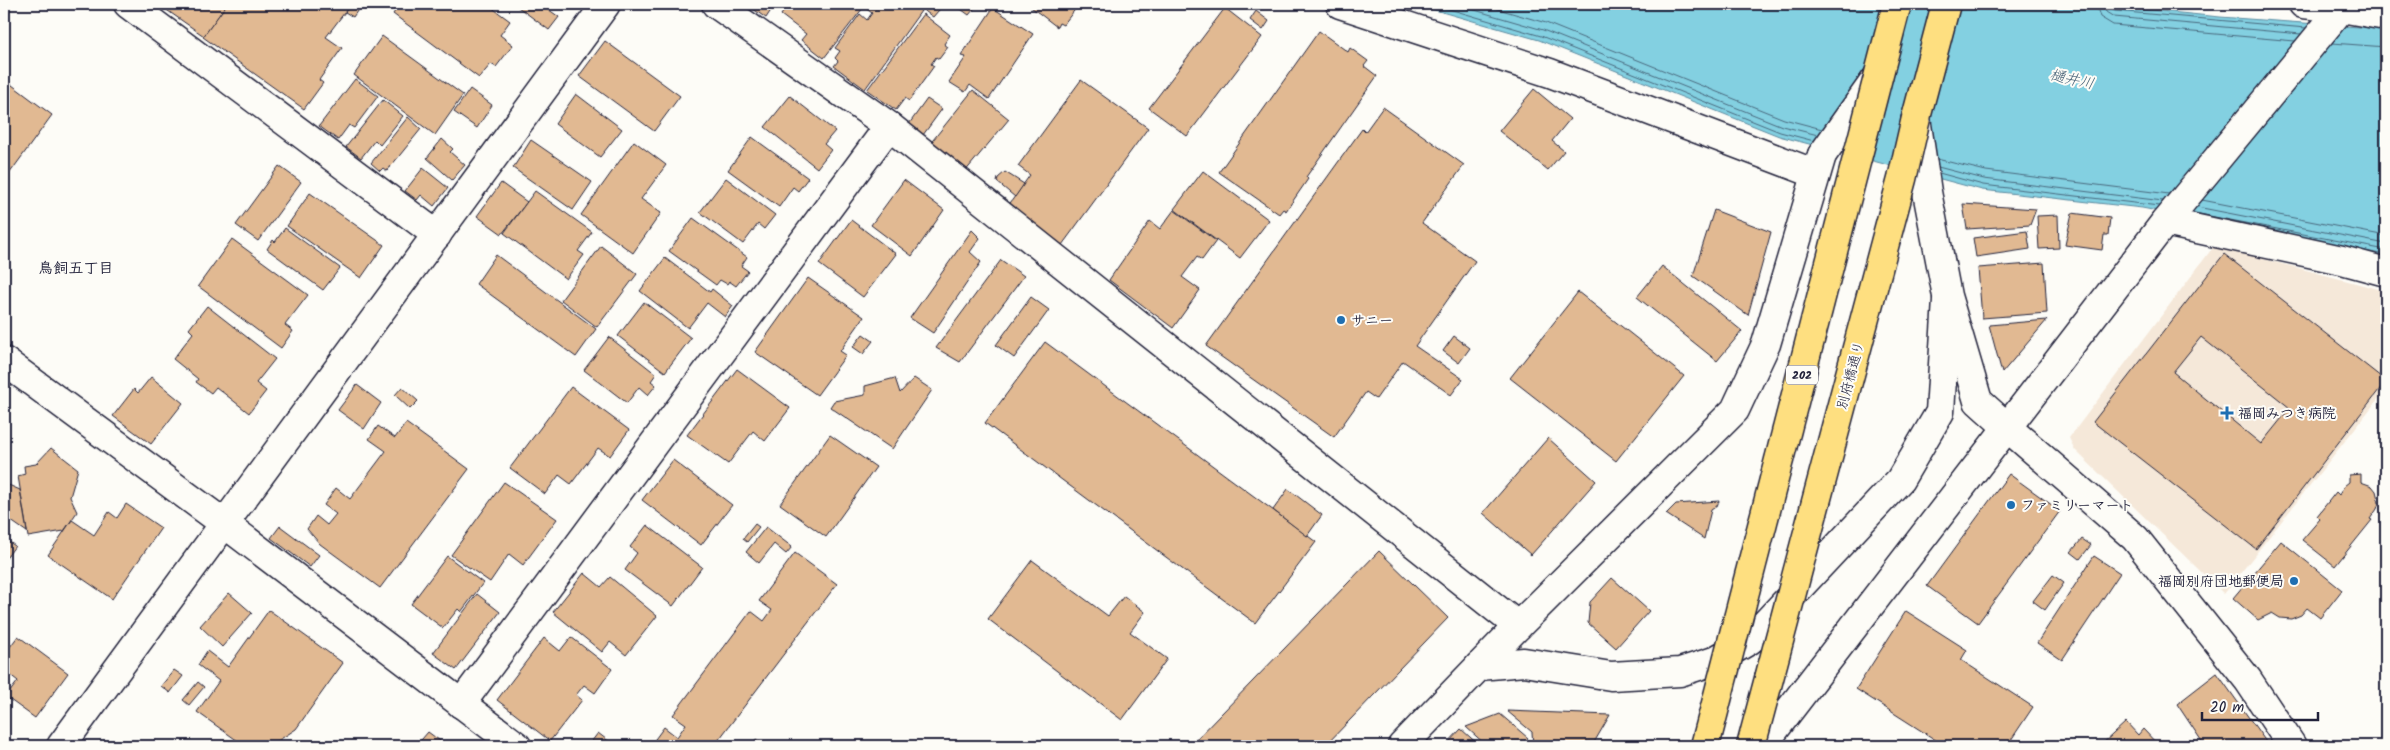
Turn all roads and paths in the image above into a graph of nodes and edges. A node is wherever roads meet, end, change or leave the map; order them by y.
1 (128, 4) edge
2 (606, 4) edge
3 (716, 4) edge
4 (1340, 4) edge
5 (1897, 4) edge
6 (1946, 4) edge
7 (2303, 4) edge
8 (2339, 10) edge
9 (2386, 16) edge
10 (1879, 74) junction
11 (1916, 118) junction
12 (889, 126) junction
13 (1819, 164) junction
14 (2167, 220) junction
15 (437, 235) junction
16 (2386, 272) edge
17 (1947, 296) junction
18 (4, 361) edge
19 (2008, 428) junction
20 (225, 524) junction
21 (1518, 626) junction
22 (1479, 666) junction
23 (461, 704) junction
24 (61, 746) edge
25 (517, 746) edge
26 (1402, 746) edge
27 (1705, 746) edge
28 (1751, 746) edge
29 (1762, 746) edge
30 (2292, 746) edge

1 - 15 street
2 - 15 street
3 - 12 street
4 - 13 street
5 - 10 highway, 202, bridge
6 - 11 highway, 別府橋通り
7 - 8 street
8 - 9 street
8 - 14 street
10 - 13 street
10 - 27 highway, 202, bridge
11 - 17 street
11 - 28 highway, 別府橋通り, bridge
12 - 21 street
12 - 23 street
13 - 21 street
14 - 16 street
14 - 19 street
15 - 20 street
17 - 19 street
17 - 22 street
18 - 20 street
19 - 29 street
19 - 30 street
20 - 23 street
20 - 24 street
21 - 22 street
22 - 26 street
23 - 25 street

